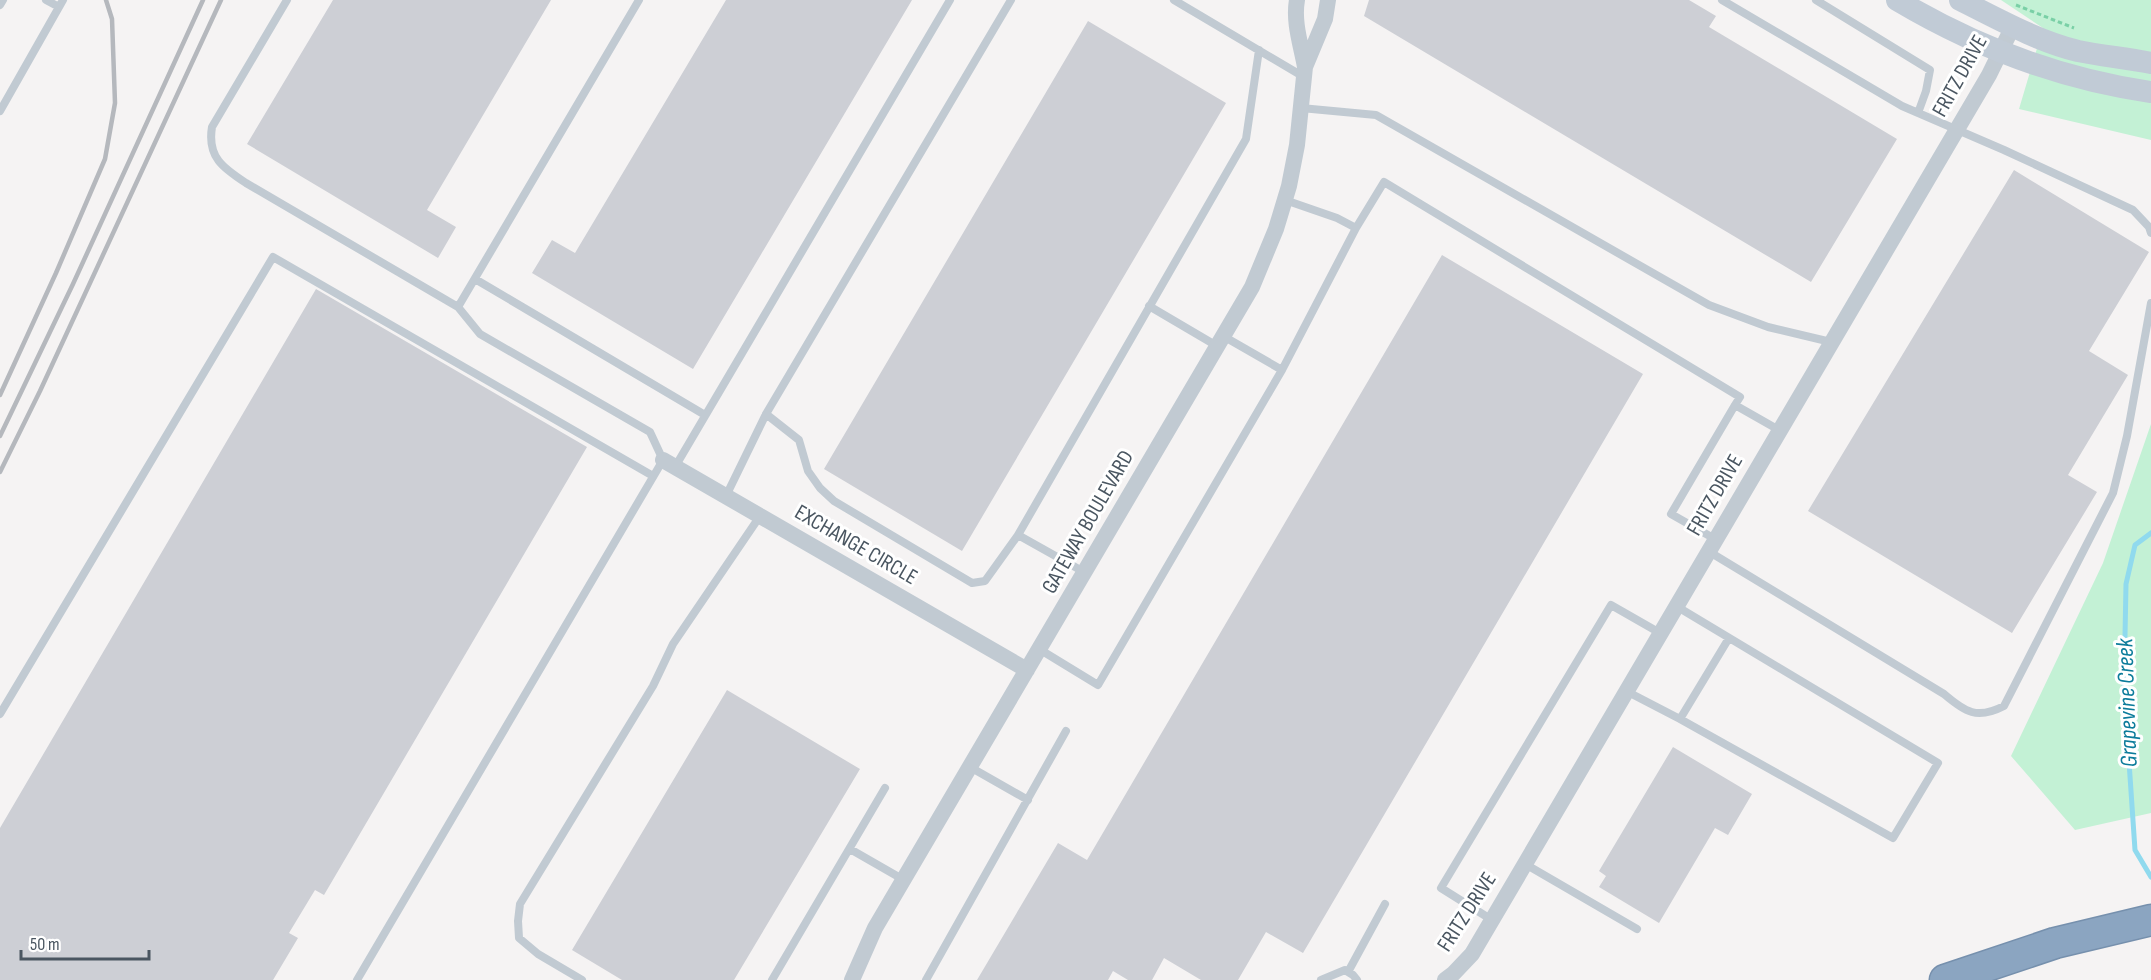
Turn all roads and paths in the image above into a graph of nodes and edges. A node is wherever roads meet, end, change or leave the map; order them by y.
1 (3, 0) edge
2 (46, 0) edge
3 (286, 0) edge
4 (639, 0) edge
5 (950, 0) edge
6 (1011, 0) edge
7 (1174, 0) edge
8 (1297, 0) edge
9 (1328, 0) edge
10 (1722, 0) edge
11 (1816, 0) edge
12 (1897, 0) edge
13 (1959, 0) edge
14 (2013, 3) dead end
15 (61, 4) edge
16 (0, 5) edge
17 (2013, 26) junction
18 (2083, 33) dead end
19 (1259, 50) junction
20 (2001, 53) junction
21 (2151, 63) edge
22 (1305, 72) junction
23 (2151, 92) edge
24 (1301, 108) junction
25 (0, 111) edge
26 (1918, 113) junction
27 (1956, 129) junction
28 (1285, 200) junction
29 (1356, 228) junction
30 (2151, 233) edge
31 (475, 279) junction
32 (2151, 303) edge
33 (1149, 306) junction
34 (458, 307) junction
35 (1220, 341) junction
36 (1831, 342) junction
37 (1282, 370) junction
38 (1735, 405) junction
39 (766, 414) junction
40 (705, 415) junction
41 (1779, 430) junction
42 (669, 464) junction
43 (653, 476) junction
44 (726, 496) junction
45 (760, 516) junction
46 (1018, 535) junction
47 (1712, 545) junction
48 (1084, 572) junction
49 (1676, 606) junction
50 (1660, 633) junction
51 (1729, 638) junction
52 (1039, 650) junction
53 (1027, 670) junction
54 (1626, 691) junction
55 (0, 714) edge
56 (1680, 719) junction
57 (1066, 731) dead end
58 (970, 767) junction
59 (885, 788) dead end
60 (1028, 800) junction
61 (850, 849) junction
62 (1525, 864) junction
63 (904, 880) junction
64 (1385, 904) dead end
65 (1492, 920) junction
66 (2151, 920) edge
67 (1637, 929) dead end
68 (1348, 972) junction
69 (357, 980) edge
70 (582, 980) edge
71 (772, 980) edge
72 (852, 980) edge
73 (926, 980) edge
74 (1322, 980) edge
75 (1357, 980) edge
76 (1445, 980) edge
77 (1945, 980) edge

1 - 16 lane
2 - 15 lane
3 - 34 lane
4 - 31 lane
5 - 40 lane
6 - 39 lane
7 - 19 lane
8 - 22 street, GATEWAY BOULEVARD
9 - 22 street, GATEWAY BOULEVARD
10 - 26 lane
11 - 26 lane
12 - 20 main road
13 - 17 main road
14 - 18 path
15 - 25 lane
17 - 20 street, FRITZ DRIVE
17 - 21 main road
19 - 22 lane
19 - 33 lane
20 - 23 main road
20 - 27 street, FRITZ DRIVE
22 - 24 street, GATEWAY BOULEVARD
24 - 28 street, GATEWAY BOULEVARD
24 - 36 lane
26 - 27 lane
27 - 30 lane
27 - 36 street, FRITZ DRIVE
28 - 29 lane
28 - 35 street, GATEWAY BOULEVARD
29 - 37 lane
29 - 38 lane
31 - 34 lane
31 - 40 lane
32 - 47 lane
33 - 35 lane
33 - 46 lane
34 - 42 lane
35 - 37 lane
35 - 48 street, GATEWAY BOULEVARD
36 - 41 street, FRITZ DRIVE
37 - 52 lane
38 - 41 lane
38 - 47 lane
39 - 44 lane
39 - 46 lane
40 - 42 lane
41 - 47 street, FRITZ DRIVE
42 - 43 lane
42 - 44 street, EXCHANGE CIRCLE
43 - 55 lane
43 - 69 lane
44 - 45 street, EXCHANGE CIRCLE
45 - 53 street, EXCHANGE CIRCLE
45 - 70 lane
46 - 48 lane
47 - 49 street, FRITZ DRIVE
48 - 52 street, GATEWAY BOULEVARD
49 - 50 street, FRITZ DRIVE
49 - 51 lane
50 - 54 street, FRITZ DRIVE
50 - 65 lane
51 - 56 lane
51 - 56 lane
52 - 53 street, GATEWAY BOULEVARD
53 - 58 street, GATEWAY BOULEVARD
54 - 56 lane
54 - 62 street, FRITZ DRIVE
57 - 60 lane
58 - 60 lane
58 - 63 street, GATEWAY BOULEVARD
59 - 61 lane
60 - 73 lane
61 - 63 lane
61 - 71 lane
62 - 65 street, FRITZ DRIVE
62 - 67 lane
63 - 72 street, GATEWAY BOULEVARD
64 - 68 lane
65 - 76 street, FRITZ DRIVE
66 - 77 highway
68 - 74 lane
68 - 75 lane

